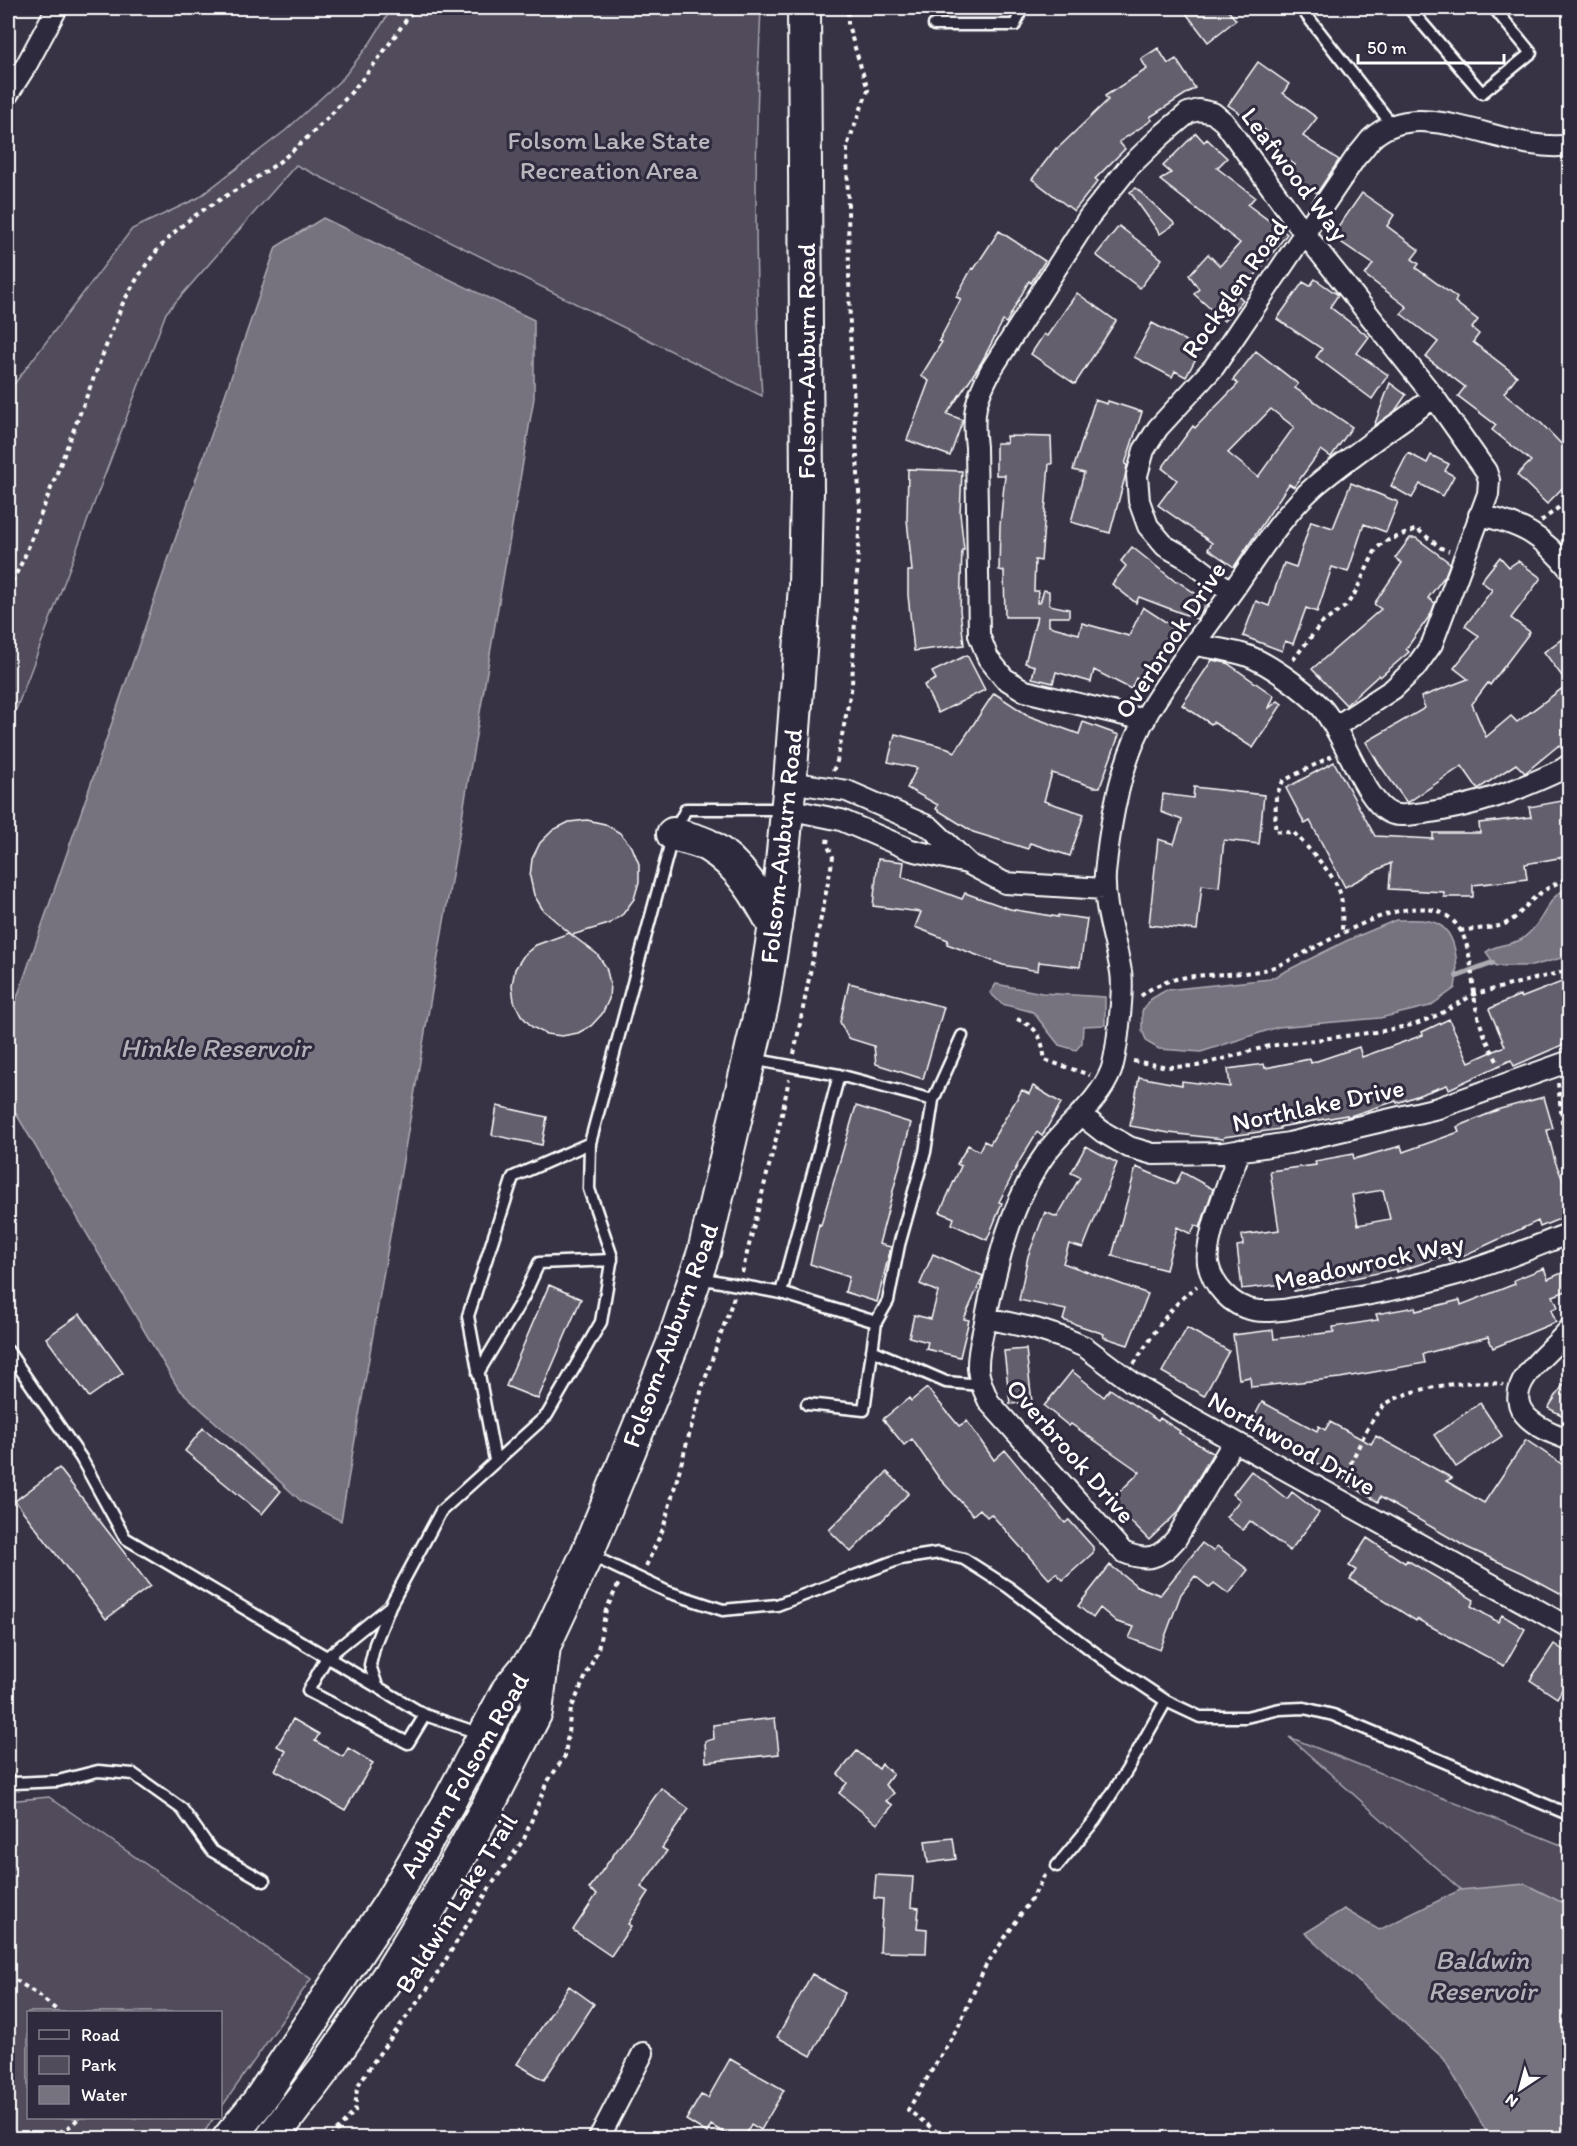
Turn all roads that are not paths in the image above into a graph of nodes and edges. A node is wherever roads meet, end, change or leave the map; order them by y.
1 (57, 8) edge
2 (804, 8) edge
3 (1022, 8) edge
4 (1301, 8) edge
5 (1409, 8) edge
6 (1494, 8) edge
7 (934, 25) dead end
8 (8, 94) edge
9 (1393, 126) junction
10 (1569, 146) edge
11 (1305, 234) junction
12 (1434, 397) junction
13 (1479, 515) junction
14 (1569, 570) edge
15 (1231, 592) junction
16 (1195, 645) junction
17 (1145, 720) junction
18 (1335, 727) junction
19 (1569, 764) edge
20 (788, 795) junction
21 (673, 834) junction
22 (969, 864) junction
23 (1104, 889) junction
24 (775, 927) junction
25 (962, 1036) dead end
26 (750, 1059) junction
27 (1563, 1063) edge
28 (839, 1075) junction
29 (933, 1100) junction
30 (1080, 1114) junction
31 (590, 1143) junction
32 (1240, 1150) junction
33 (1569, 1235) edge
34 (612, 1260) junction
35 (696, 1278) junction
36 (782, 1293) junction
37 (986, 1318) junction
38 (876, 1322) junction
39 (1569, 1328) edge
40 (872, 1350) junction
41 (8, 1351) edge
42 (478, 1373) junction
43 (981, 1385) junction
44 (807, 1404) dead end
45 (1569, 1440) edge
46 (1234, 1441) junction
47 (495, 1460) junction
48 (587, 1554) junction
49 (390, 1606) junction
50 (1569, 1628) edge
51 (544, 1646) junction
52 (327, 1658) junction
53 (377, 1686) junction
54 (1166, 1701) junction
55 (425, 1715) junction
56 (484, 1735) junction
57 (8, 1779) edge
58 (1569, 1815) edge
59 (1053, 1866) road end
60 (264, 1881) dead end
61 (643, 2053) dead end
62 (229, 2139) edge
63 (272, 2139) edge
64 (599, 2139) edge

1 - 8 street
2 - 20 main road, Folsom-Auburn Road
3 - 7 lane
4 - 9 lane
5 - 6 lane
9 - 10 street, Rockglen Road
9 - 11 street, Rockglen Road
11 - 12 street, Leafwood Way
11 - 15 street, Rockglen Road
11 - 17 street, Leafwood Way
12 - 13 street, Leafwood Way
12 - 15 street, Overbrook Drive
13 - 14 street
13 - 18 street, Leafwood Way
15 - 16 street, Overbrook Drive
16 - 17 street, Overbrook Drive
16 - 18 street
17 - 23 street, Overbrook Drive
18 - 19 street
20 - 21 lane
20 - 22 street
20 - 22 street
20 - 24 main road, Folsom-Auburn Road
21 - 24 main road
21 - 31 lane
22 - 23 street
23 - 30 street, Overbrook Drive
24 - 26 main road, Folsom-Auburn Road
25 - 29 lane
26 - 28 lane
26 - 35 main road, Folsom-Auburn Road
27 - 32 street, Northlake Drive
28 - 29 lane
28 - 36 lane
29 - 38 lane
30 - 32 street, Northlake Drive
30 - 37 street, Overbrook Drive
31 - 34 lane
31 - 42 lane
32 - 33 street, Meadowrock Way
34 - 42 lane
34 - 47 lane
35 - 36 lane
35 - 48 main road, Folsom-Auburn Road
36 - 38 lane
37 - 43 street, Overbrook Drive
37 - 46 street, Northwood Drive
38 - 40 lane
39 - 45 street
40 - 43 lane
40 - 44 lane
41 - 52 lane
42 - 47 lane
43 - 46 street, Overbrook Drive
46 - 50 street, Northwood Drive
47 - 49 lane
48 - 51 main road, Folsom-Auburn Road
48 - 54 lane
49 - 52 lane
49 - 53 lane
51 - 56 main road, Auburn Folsom Road
51 - 63 main road, Auburn Folsom Road
52 - 53 lane
52 - 55 lane
53 - 55 lane
54 - 58 lane
54 - 59 lane
55 - 56 lane
56 - 62 main road, Auburn Folsom Road
57 - 60 lane
61 - 64 street

